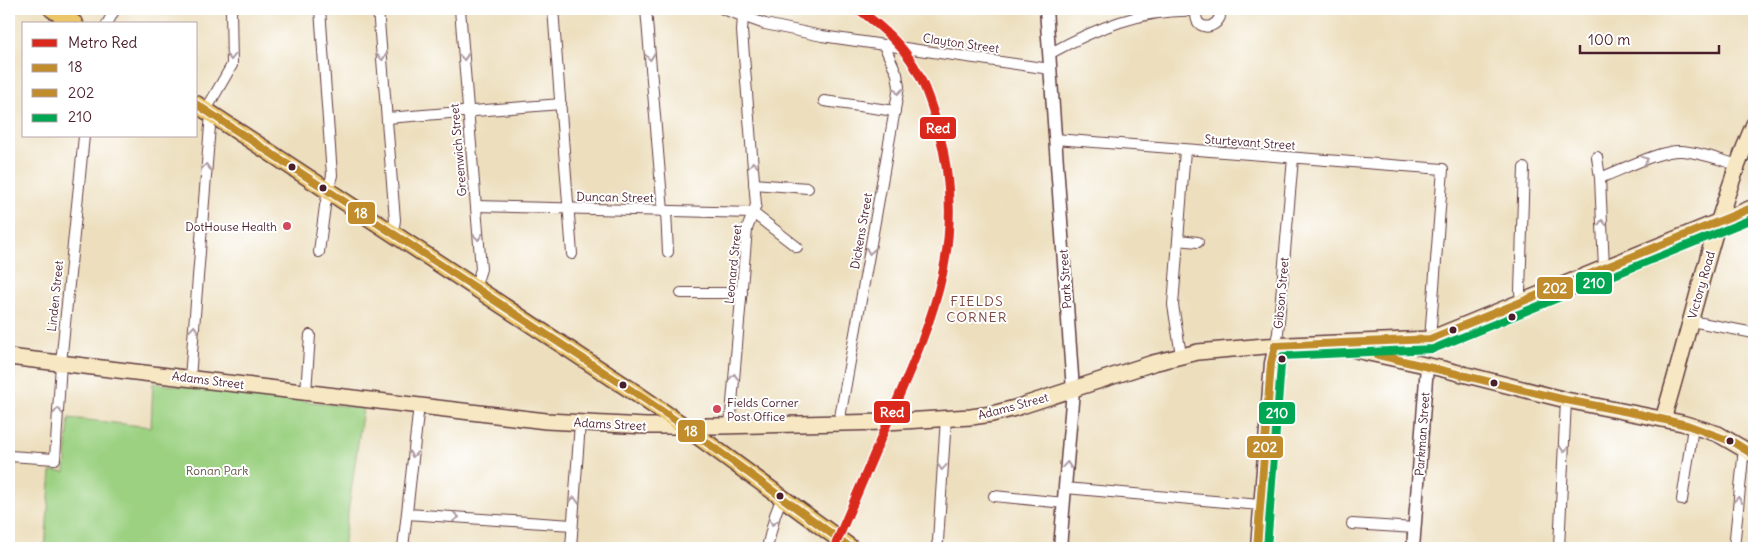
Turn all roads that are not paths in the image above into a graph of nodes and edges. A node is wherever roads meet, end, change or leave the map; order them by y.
1 (52, 9) edge
2 (115, 9) edge
3 (231, 9) edge
4 (320, 9) edge
5 (378, 9) edge
6 (460, 9) edge
7 (553, 9) edge
8 (646, 9) edge
9 (723, 9) edge
10 (1046, 9) edge
11 (1217, 9) edge
12 (1197, 10) edge
13 (743, 16) junction
14 (72, 22) edge
15 (108, 22) edge
16 (884, 45) junction
17 (1049, 54) junction
18 (1050, 68) junction
19 (824, 101) dead end
20 (561, 104) junction
21 (204, 109) edge
22 (468, 111) junction
23 (895, 112) junction
24 (387, 118) junction
25 (1754, 124) edge
26 (84, 138) edge
27 (1055, 139) junction
28 (1185, 150) junction
29 (1597, 157) dead end
30 (1293, 158) junction
31 (1738, 165) junction
32 (1524, 168) dead end
33 (1443, 169) joint
34 (1600, 178) junction
35 (754, 184) junction
36 (808, 188) dead end
37 (328, 191) junction
38 (476, 206) junction
39 (1754, 207) edge
40 (569, 209) junction
41 (665, 211) junction
42 (754, 214) junction
43 (1719, 222) junction
44 (392, 233) junction
45 (1178, 240) junction
46 (1198, 242) dead end
47 (796, 247) dead end
48 (320, 252) dead end
49 (668, 252) dead end
50 (572, 254) dead end
51 (1604, 268) junction
52 (475, 288) junction
53 (742, 293) junction
54 (680, 294) dead end
55 (1521, 302) junction
56 (1691, 321) junction
57 (1754, 333) edge
58 (310, 335) dead end
59 (1430, 339) junction
60 (1395, 341) junction
61 (1326, 344) junction
62 (1274, 346) junction
63 (1181, 355) junction
64 (9, 357) edge
65 (61, 363) junction
66 (1427, 366) junction
67 (190, 378) junction
68 (1073, 390) junction
69 (306, 392) junction
70 (1566, 400) junction
71 (419, 405) junction
72 (946, 418) junction
73 (1663, 419) junction
74 (580, 423) junction
75 (839, 423) junction
76 (684, 426) junction
77 (730, 426) junction
78 (1693, 427) junction
79 (1749, 452) edge
80 (9, 456) edge
81 (1065, 488) junction
82 (994, 496) dead end
83 (782, 498) junction
84 (1682, 500) dead end
85 (1064, 503) junction
86 (1260, 505) junction
87 (407, 514) junction
88 (1352, 524) dead end
89 (572, 525) junction
90 (1415, 528) junction
91 (403, 548) edge
92 (571, 548) edge
93 (767, 548) edge
94 (851, 548) edge
95 (936, 548) edge
96 (1060, 548) edge
97 (1257, 548) edge
98 (1414, 548) edge
99 (1559, 548) edge
100 (1734, 548) edge

1 - 14 main road
2 - 15 street
3 -> 21 street
4 - 37 street
5 -> 24 street
6 -> 22 street, Greenwich Street
7 - 20 street
8 -> 41 street
9 - 13 street, Clayton Street
10 - 17 street, Park Street
11 - 12 street
12 - 17 street
13 - 16 street, Clayton Street
35 -> 13 street, Leonard Street
16 - 18 street, Clayton Street
16 -> 23 street, Dickens Street
17 - 18 street, Park Street
18 - 27 street, Park Street
19 - 23 street
20 - 22 street
20 - 40 street
21 - 37 main road
67 -> 21 street
22 - 24 street
22 - 38 street, Greenwich Street
23 -> 75 street, Dickens Street
24 - 44 street
25 - 31 main road, Victory Road
26 - 65 street, Linden Street
27 - 28 street, Sturtevant Street
27 - 68 street, Park Street
28 - 30 street, Sturtevant Street
28 - 45 street
29 - 34 street
30 - 33 street, Sturtevant Street
30 - 62 street, Gibson Street
34 -> 31 street
31 - 43 main road, Victory Road
32 - 55 street
33 - 59 street, Parkman Street
51 -> 34 street
35 - 36 street
35 - 42 street, Leonard Street
37 - 44 main road
37 - 48 street
38 - 40 street, Duncan Street
38 -> 52 street, Greenwich Street
39 - 43 main road, Adams Street
40 - 41 street, Duncan Street
40 - 50 street
41 - 42 street, Duncan Street
41 - 49 street
42 - 47 street
42 - 53 street, Leonard Street
43 - 51 main road, Adams Street
43 - 56 main road, Victory Road
44 - 52 main road
45 - 46 street
45 - 63 street
51 - 55 main road, Adams Street
52 - 76 main road
53 - 54 street
77 -> 53 street, Leonard Street
55 - 59 main road, Adams Street
56 - 57 street
56 - 73 main road, Victory Road
58 - 69 street
59 - 60 main road, Adams Street
59 - 66 main road, Parkman Street
60 - 61 main road, Adams Street
60 - 66 main road
61 - 62 main road, Adams Street
61 - 66 main road, Adams Street
62 - 63 main road, Adams Street
62 - 86 street, Gibson Street
63 - 68 main road, Adams Street
64 - 65 main road, Adams Street
65 - 67 main road, Adams Street
80 -> 65 street, Linden Street
66 - 70 main road, Adams Street
66 - 90 street, Parkman Street
67 - 69 main road, Adams Street
68 - 72 main road, Adams Street
81 -> 68 street, Park Street
69 - 71 main road, Adams Street
70 - 73 main road, Adams Street
70 -> 99 street
71 - 74 main road, Adams Street
71 -> 87 street
72 - 75 main road, Adams Street
72 -> 95 street
73 - 78 main road, Adams Street
74 - 76 main road, Adams Street
89 -> 74 street
75 - 77 main road, Adams Street
76 - 77 main road, Adams Street
76 - 83 main road
78 - 79 main road, Adams Street
78 - 84 street
100 -> 79 street
81 - 85 street, Park Street
81 - 86 street
82 - 85 street
83 -> 93 street
83 - 94 main road
85 - 96 street, Park Street
86 - 97 street, Gibson Street
87 -> 89 street
87 - 91 street
88 - 90 street
89 - 92 street
90 - 98 street, Parkman Street

